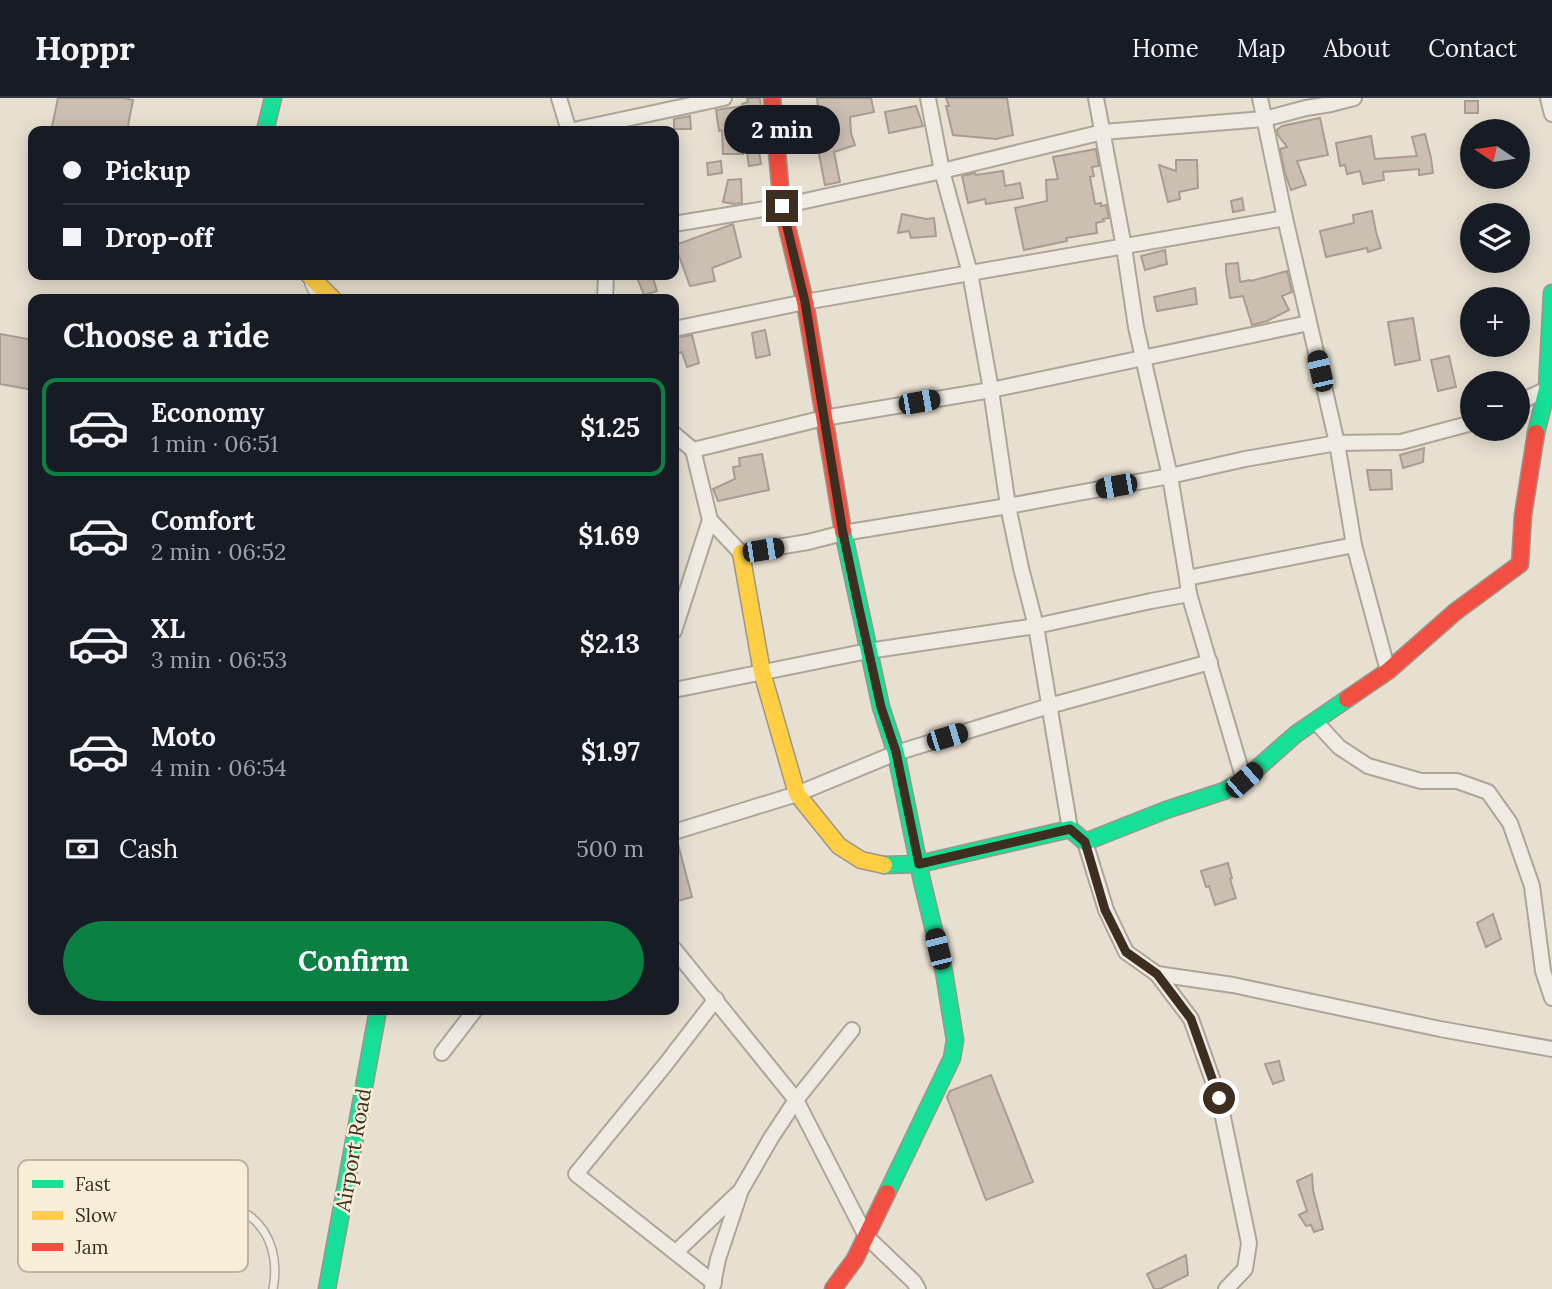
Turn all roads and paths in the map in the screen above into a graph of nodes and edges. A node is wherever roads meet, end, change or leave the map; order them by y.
1 (273, 98) edge
2 (559, 98) edge
3 (724, 98) edge
4 (772, 98) edge
5 (928, 98) edge
6 (1096, 98) edge
7 (1260, 98) edge
8 (1354, 98) edge
9 (1548, 98) edge
10 (1552, 114) edge
11 (1264, 119) junction
12 (266, 126) edge
13 (567, 126) edge
14 (592, 126) edge
15 (1103, 132) junction
16 (942, 171) junction
17 (782, 206) junction
18 (1285, 218) junction
19 (679, 223) edge
20 (1124, 247) junction
21 (970, 273) junction
22 (312, 280) edge
23 (1552, 293) edge
24 (328, 294) edge
25 (805, 302) junction
26 (1309, 323) junction
27 (679, 329) edge
28 (1144, 357) junction
29 (1547, 388) junction
30 (991, 390) junction
31 (1530, 396) edge
32 (824, 418) junction
33 (1460, 426) edge
34 (679, 438) edge
35 (1337, 443) junction
36 (693, 450) junction
37 (1170, 476) junction
38 (1009, 506) junction
39 (710, 520) junction
40 (843, 533) junction
41 (1354, 545) junction
42 (741, 553) junction
43 (1188, 578) junction
44 (1189, 594) junction
45 (679, 616) edge
46 (1036, 626) junction
47 (868, 651) junction
48 (1210, 662) junction
49 (1388, 671) junction
50 (762, 672) junction
51 (679, 689) edge
52 (1049, 706) junction
53 (1316, 722) junction
54 (896, 752) junction
55 (1244, 780) junction
56 (797, 794) junction
57 (1070, 829) junction
58 (679, 830) edge
59 (1085, 842) junction
60 (919, 864) junction
61 (679, 955) edge
62 (1157, 974) junction
63 (1552, 998) edge
64 (716, 999) junction
65 (377, 1015) edge
66 (471, 1015) edge
67 (852, 1030) dead end
68 (1552, 1049) edge
69 (442, 1053) dead end
70 (796, 1100) junction
71 (741, 1190) junction
72 (248, 1215) edge
73 (866, 1236) junction
74 (676, 1252) junction
75 (713, 1286) edge
76 (273, 1289) edge
77 (327, 1289) edge
78 (833, 1289) edge
79 (918, 1289) edge
80 (1226, 1289) edge

1 - 12 street
2 - 13 street
3 - 14 street
4 - 17 street
5 - 16 street
6 - 15 street
7 - 11 street
8 - 11 street
9 - 10 street
11 - 15 street
11 - 18 street
15 - 16 street
15 - 20 street
16 - 17 street
16 - 21 street
17 - 19 street
17 - 25 street
18 - 20 street
18 - 26 street
20 - 21 street
20 - 28 street
21 - 25 street
21 - 30 street
22 - 24 street
23 - 29 street
25 - 27 street
25 - 32 street
26 - 28 street
26 - 35 street
28 - 30 street
28 - 37 street
29 - 31 street
29 - 49 street
30 - 32 street
30 - 38 street
32 - 36 street
32 - 40 street
33 - 35 street
34 - 36 street
35 - 37 street
35 - 41 street
36 - 39 street
37 - 38 street
37 - 43 street
38 - 40 street
38 - 46 street
39 - 42 street
39 - 45 street
40 - 42 street
40 - 47 street
41 - 43 street
41 - 49 street
42 - 50 street
43 - 44 street
44 - 46 street
44 - 48 street
46 - 47 street
46 - 52 street
47 - 50 street
47 - 54 street
48 - 52 street
48 - 55 street
49 - 53 street
50 - 51 street
50 - 56 street
52 - 54 street
52 - 57 street
53 - 55 street
53 - 63 street
54 - 56 street
54 - 60 street
55 - 59 street
56 - 58 street
56 - 60 street
57 - 59 street
57 - 60 street
59 - 62 street
60 - 73 street
61 - 64 street
62 - 68 street
62 - 80 street
64 - 70 street
64 - 74 street
65 - 77 street, Airport Road
66 - 69 street
67 - 70 street
70 - 71 street
70 - 73 street
71 - 74 street
71 - 75 street
72 - 76 lane
73 - 78 street
73 - 79 street
74 - 75 street

